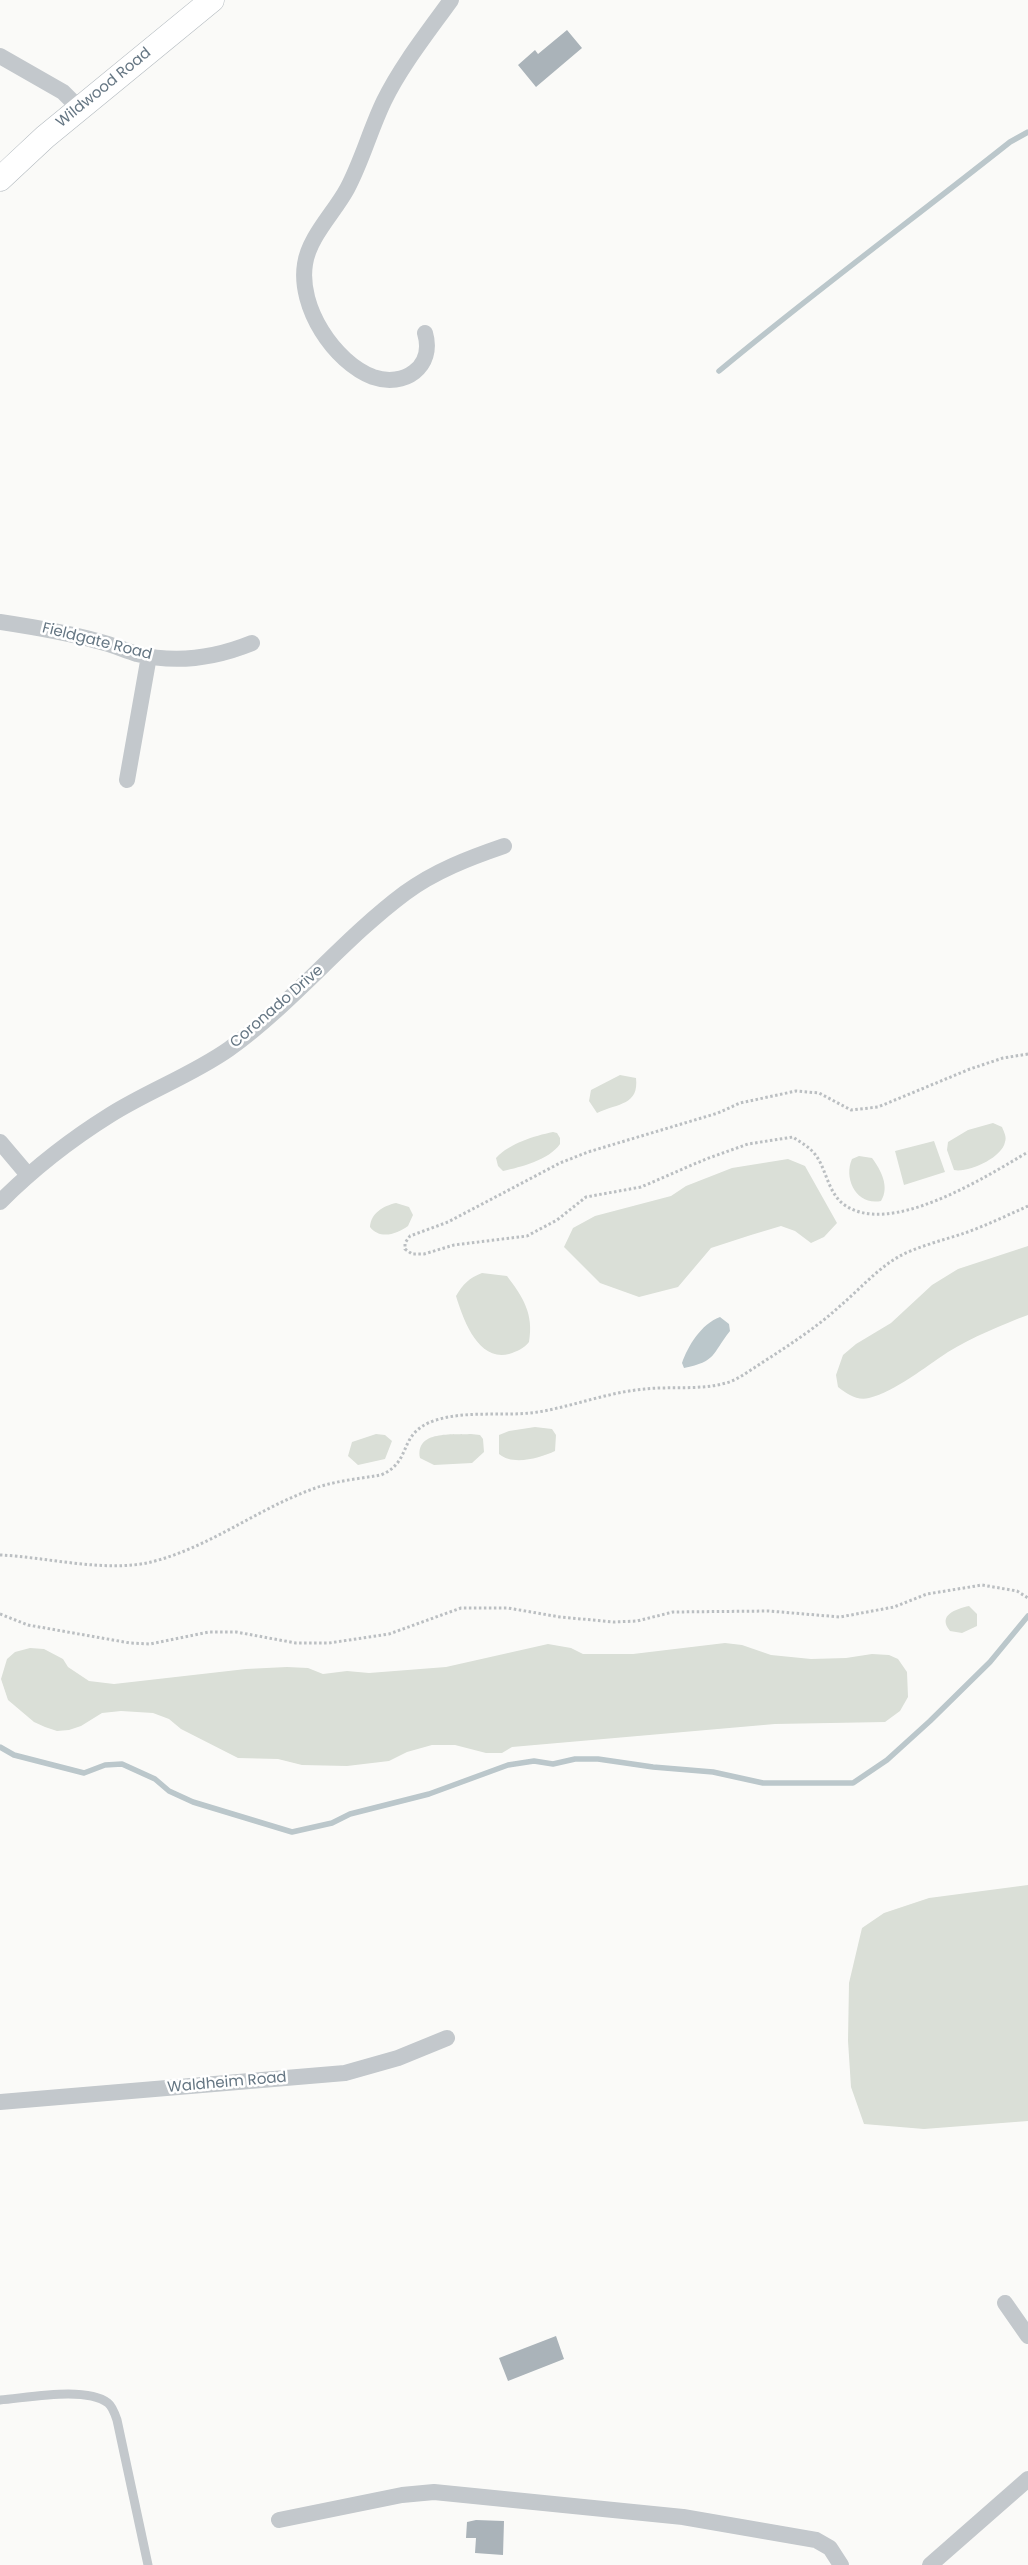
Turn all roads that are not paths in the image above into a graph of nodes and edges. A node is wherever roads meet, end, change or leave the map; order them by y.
1 (212, 0) edge
2 (451, 0) edge
3 (0, 56) edge
4 (79, 108) junction
5 (0, 179) edge
6 (424, 333) dead end
7 (0, 622) edge
8 (252, 643) dead end
9 (149, 656) junction
10 (127, 780) dead end
11 (504, 846) dead end
12 (0, 1142) edge
13 (28, 1175) junction
14 (0, 1202) edge
15 (448, 2038) dead end
16 (0, 2102) edge
17 (1005, 2303) dead end
18 (1028, 2336) edge
19 (0, 2400) edge
20 (1028, 2479) edge
21 (279, 2520) dead end
22 (148, 2565) edge
23 (842, 2565) edge
24 (930, 2565) edge

1 - 4 street, Wildwood Road
2 - 6 street
3 - 4 street
4 - 5 street, Wildwood Road
7 - 9 street, Fieldgate Road
8 - 9 street, Fieldgate Road
9 - 10 street
11 - 13 street, Coronado Drive
12 - 13 street
13 - 14 street, Coronado Drive
15 - 16 street, Waldheim Road
17 - 18 street
19 - 22 lane
20 - 24 street
21 - 23 street

